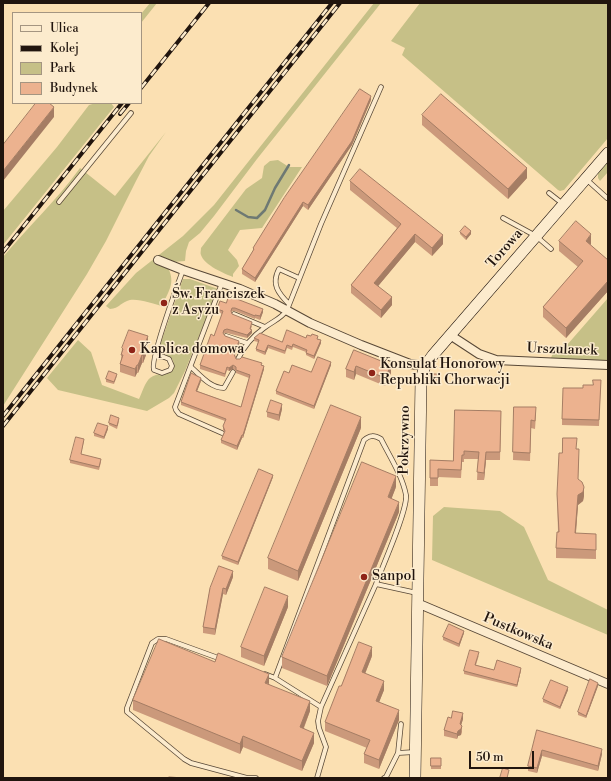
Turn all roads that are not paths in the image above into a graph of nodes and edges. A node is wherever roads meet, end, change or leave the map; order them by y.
1 (381, 87) dead end
2 (131, 113) dead end
3 (608, 153) edge
4 (586, 178) junction
5 (549, 193) dead end
6 (607, 198) dead end
7 (59, 202) dead end
8 (563, 204) junction
9 (503, 218) dead end
10 (536, 236) junction
11 (550, 249) dead end
12 (158, 260) dead end
13 (183, 270) junction
14 (300, 278) junction
15 (222, 283) junction
16 (288, 307) junction
17 (234, 314) edge
18 (265, 327) junction
19 (450, 335) junction
20 (226, 336) edge
21 (247, 343) junction
22 (155, 356) junction
23 (238, 359) edge
24 (608, 365) edge
25 (424, 366) junction
26 (191, 367) junction
27 (233, 372) dead end
28 (222, 433) edge
29 (376, 584) junction
30 (417, 598) junction
31 (224, 660) edge
32 (261, 673) edge
33 (275, 678) junction
34 (608, 684) edge
35 (320, 707) junction
36 (401, 724) dead end
37 (415, 752) junction
38 (398, 753) junction
39 (256, 778) edge
40 (317, 778) edge
41 (384, 778) edge
42 (415, 778) edge

1 - 14 lane
2 - 7 lane
3 - 4 street, Torowa
4 - 6 lane
4 - 8 street, Torowa
5 - 8 lane
8 - 10 street, Torowa
9 - 10 lane
10 - 11 lane
10 - 19 street, Torowa
12 - 13 street
13 - 15 street
13 - 22 lane
14 - 16 lane
14 - 16 lane
15 - 16 street
15 - 26 lane
16 - 18 lane
16 - 25 street
17 - 18 lane
18 - 21 lane
19 - 24 street, Urszulanek
19 - 25 street, Torowa
20 - 21 lane
21 - 23 lane
22 - 22 lane
25 - 30 street, Pokrzywno
26 - 27 lane
26 - 28 lane
29 - 30 lane
29 - 33 lane
29 - 35 lane
30 - 34 street, Pustkowska
30 - 37 street, Pokrzywno
31 - 39 lane
32 - 33 lane
33 - 35 lane
35 - 40 lane
36 - 38 lane
37 - 38 lane
37 - 42 street, Pokrzywno
38 - 41 lane

